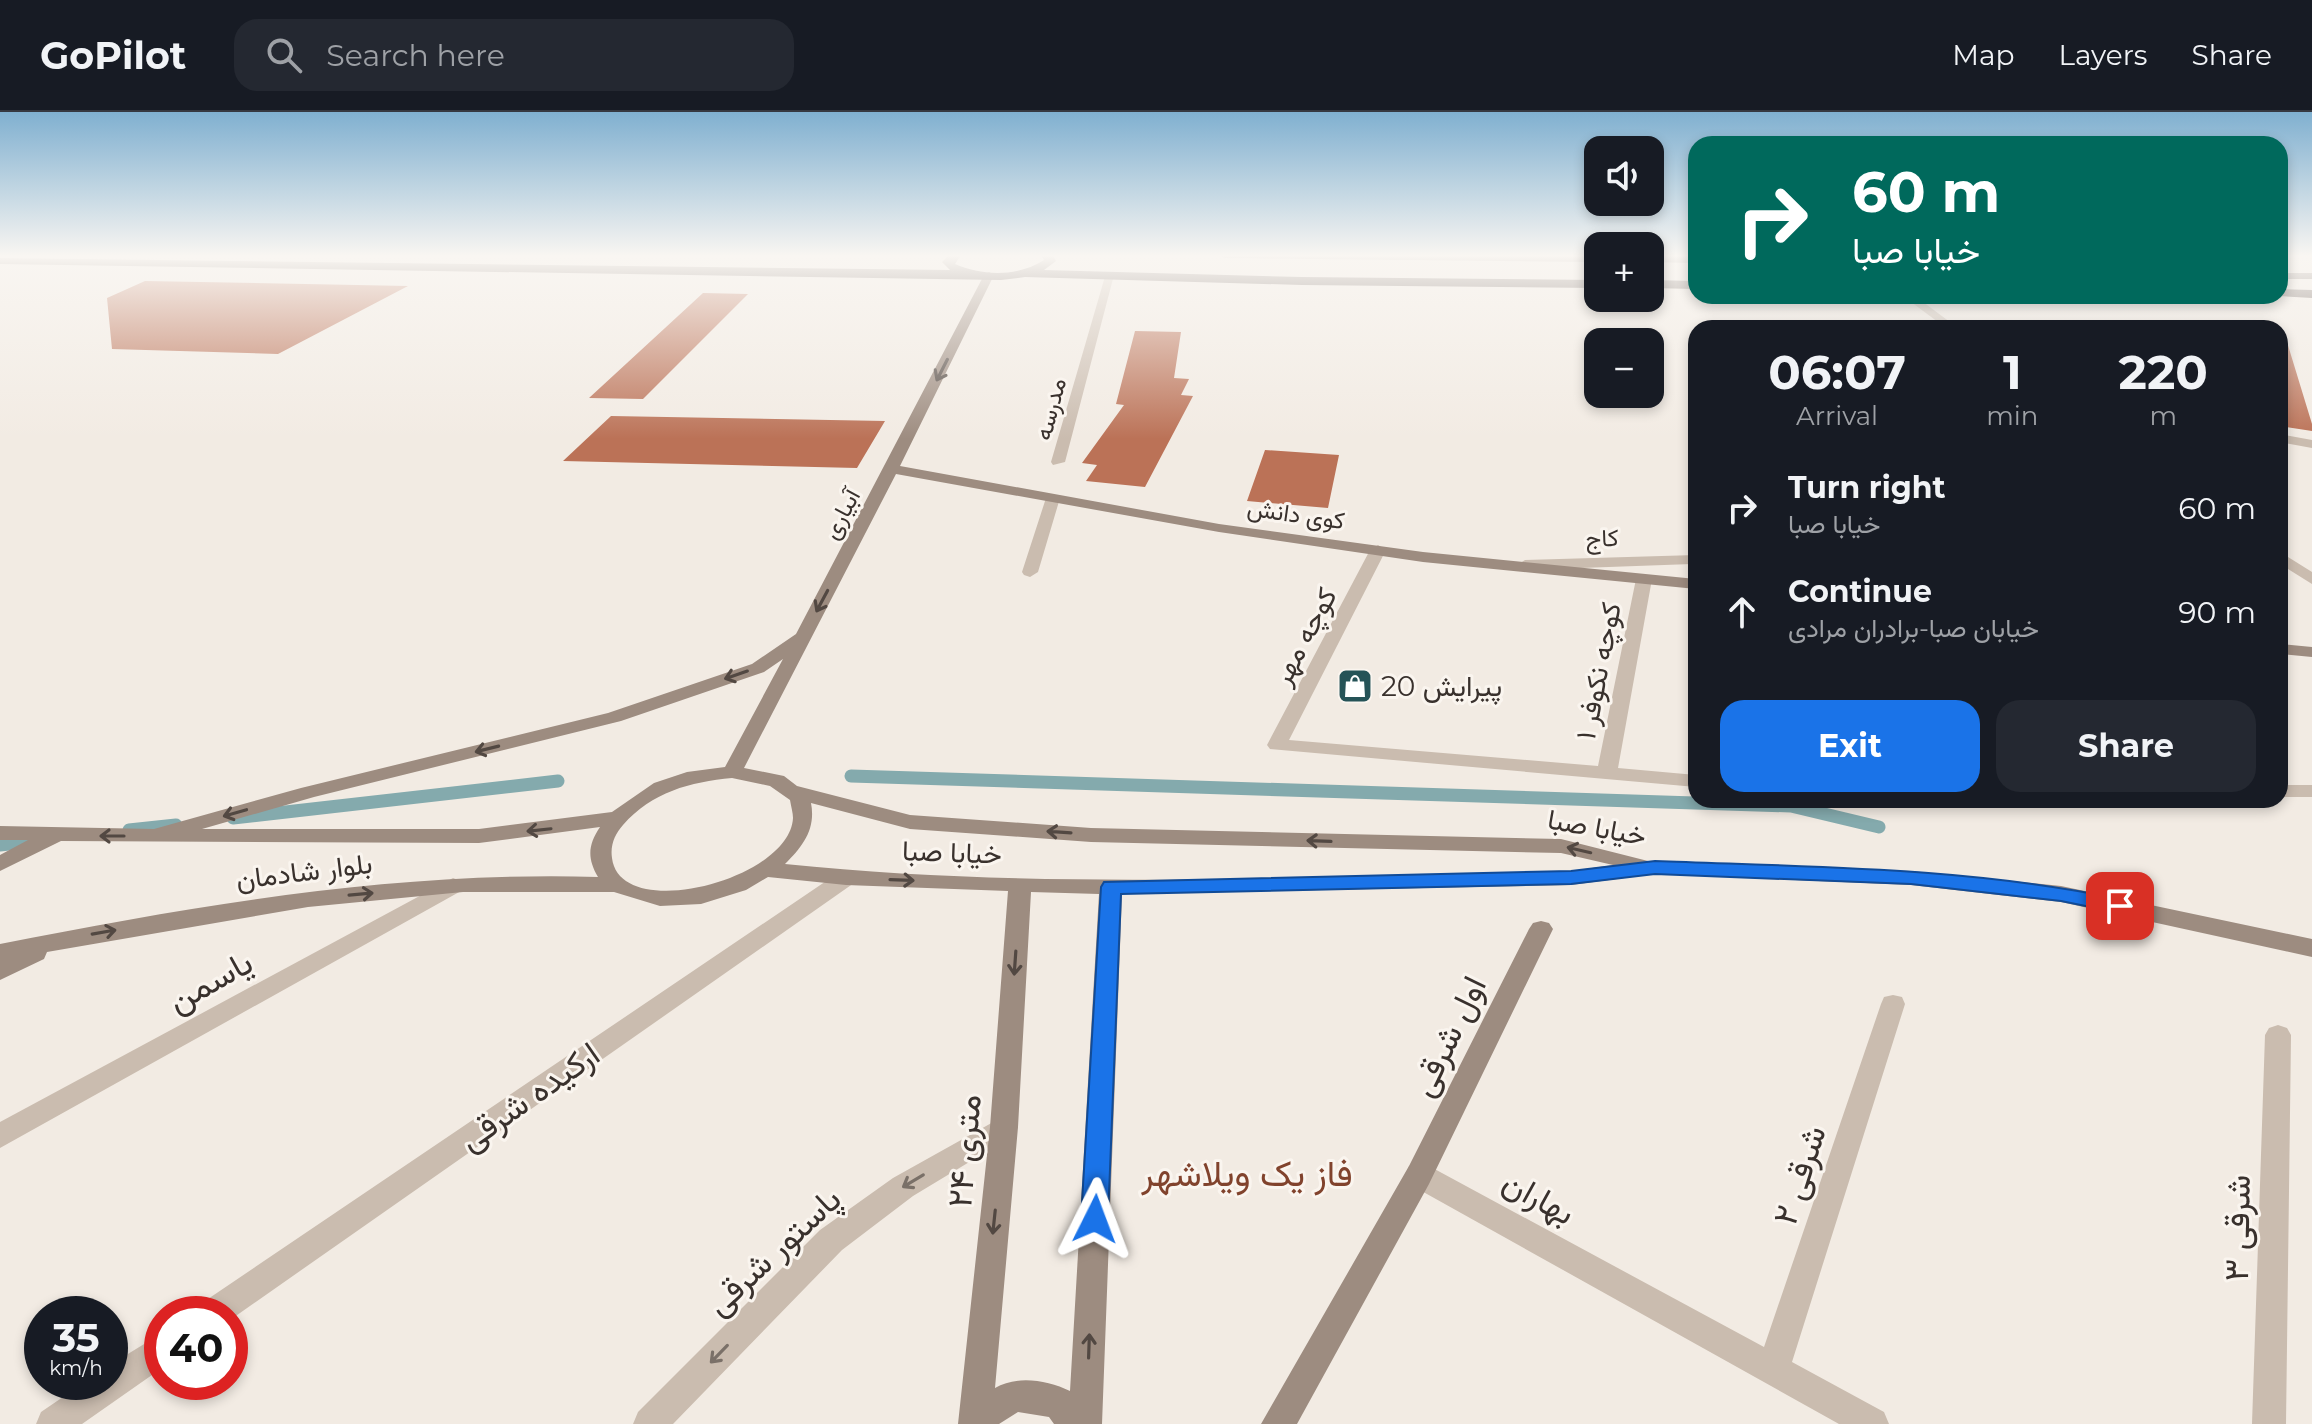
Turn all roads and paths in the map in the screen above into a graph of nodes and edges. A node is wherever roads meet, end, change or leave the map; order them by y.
1 (962, 316) edge
2 (1098, 316) edge
3 (2288, 440) edge
4 (2312, 444) edge
5 (1058, 462) dead end
6 (892, 469) junction
7 (1053, 498) junction
8 (1378, 550) junction
9 (1688, 559) edge
10 (2288, 562) edge
11 (1513, 566) junction
12 (1030, 572) dead end
13 (1644, 579) junction
14 (2312, 579) edge
15 (1688, 583) edge
16 (803, 637) junction
17 (2288, 650) edge
18 (2312, 652) edge
19 (732, 772) junction
20 (1607, 773) junction
21 (1688, 780) edge
22 (791, 791) junction
23 (2288, 791) edge
24 (2312, 791) edge
25 (616, 818) junction
26 (0, 833) edge
27 (54, 836) junction
28 (154, 836) junction
29 (0, 864) edge
30 (1655, 867) junction
31 (768, 870) junction
32 (846, 878) junction
33 (619, 885) junction
34 (1020, 885) junction
35 (453, 886) junction
36 (1111, 887) junction
37 (1541, 929) dead end
38 (63, 940) junction
39 (2312, 948) edge
40 (0, 953) edge
41 (0, 971) edge
42 (1893, 1004) dead end
43 (2278, 1035) dead end
44 (1004, 1127) junction
45 (0, 1136) edge
46 (1419, 1175) junction
47 (239, 1296) edge
48 (144, 1361) edge
49 (1773, 1369) junction
50 (1855, 1420) edge
51 (976, 1422) edge
52 (53, 1424) edge
53 (650, 1424) edge
54 (1075, 1424) edge
55 (1085, 1424) edge
56 (1278, 1424) edge
57 (2269, 1424) edge

1 -> 6 main road, آبیاری
2 - 5 street, مدرسه
3 - 4 street
6 - 7 main road, کوی دانش
6 -> 16 main road, آبیاری
7 - 8 main road, کوی دانش
7 - 12 street
8 - 11 main road, کوی دانش
8 - 20 street, کوچه مهر
9 - 11 street, کاج
10 - 14 street
11 - 13 main road, کوی دانش
13 - 15 main road, کوی دانش
13 - 20 street, کوچه نکوفر ۱
16 - 19 main road, آبیاری
16 -> 28 main road
17 - 18 main road
19 - 22 main road
19 - 25 main road
20 - 21 street
30 -> 22 main road, خیابا صبا
22 - 31 main road
23 - 24 street
25 -> 28 main road, بلوار شادمان
25 - 33 main road
26 - 27 main road, بلوار شادمان
28 -> 27 main road, بلوار شادمان
27 - 29 main road
30 - 36 main road, خیابا صبا
30 - 39 main road
31 - 32 main road, خیابا صبا
31 - 33 main road
32 -> 34 main road, خیابا صبا
32 - 47 street, ارکیده شرقی
33 - 35 main road, بلوار شادمان
34 - 36 main road, خیابا صبا
34 -> 44 main road, ۲۴ متری
38 -> 35 main road, بلوار شادمان
35 - 45 street, یاسمن
55 -> 36 main road
37 - 46 main road, اول شرقی
38 - 40 main road, بلوار شادمان
38 - 41 main road
42 - 49 street, ۲ شرقی
43 - 57 street, ۳ شرقی
44 -> 51 main road, ۲۴ متری
44 -> 53 street, پاستور شرقی
46 - 49 street, بهاران
46 - 56 main road
48 - 52 street
49 - 50 street, بهاران
51 - 54 main road

